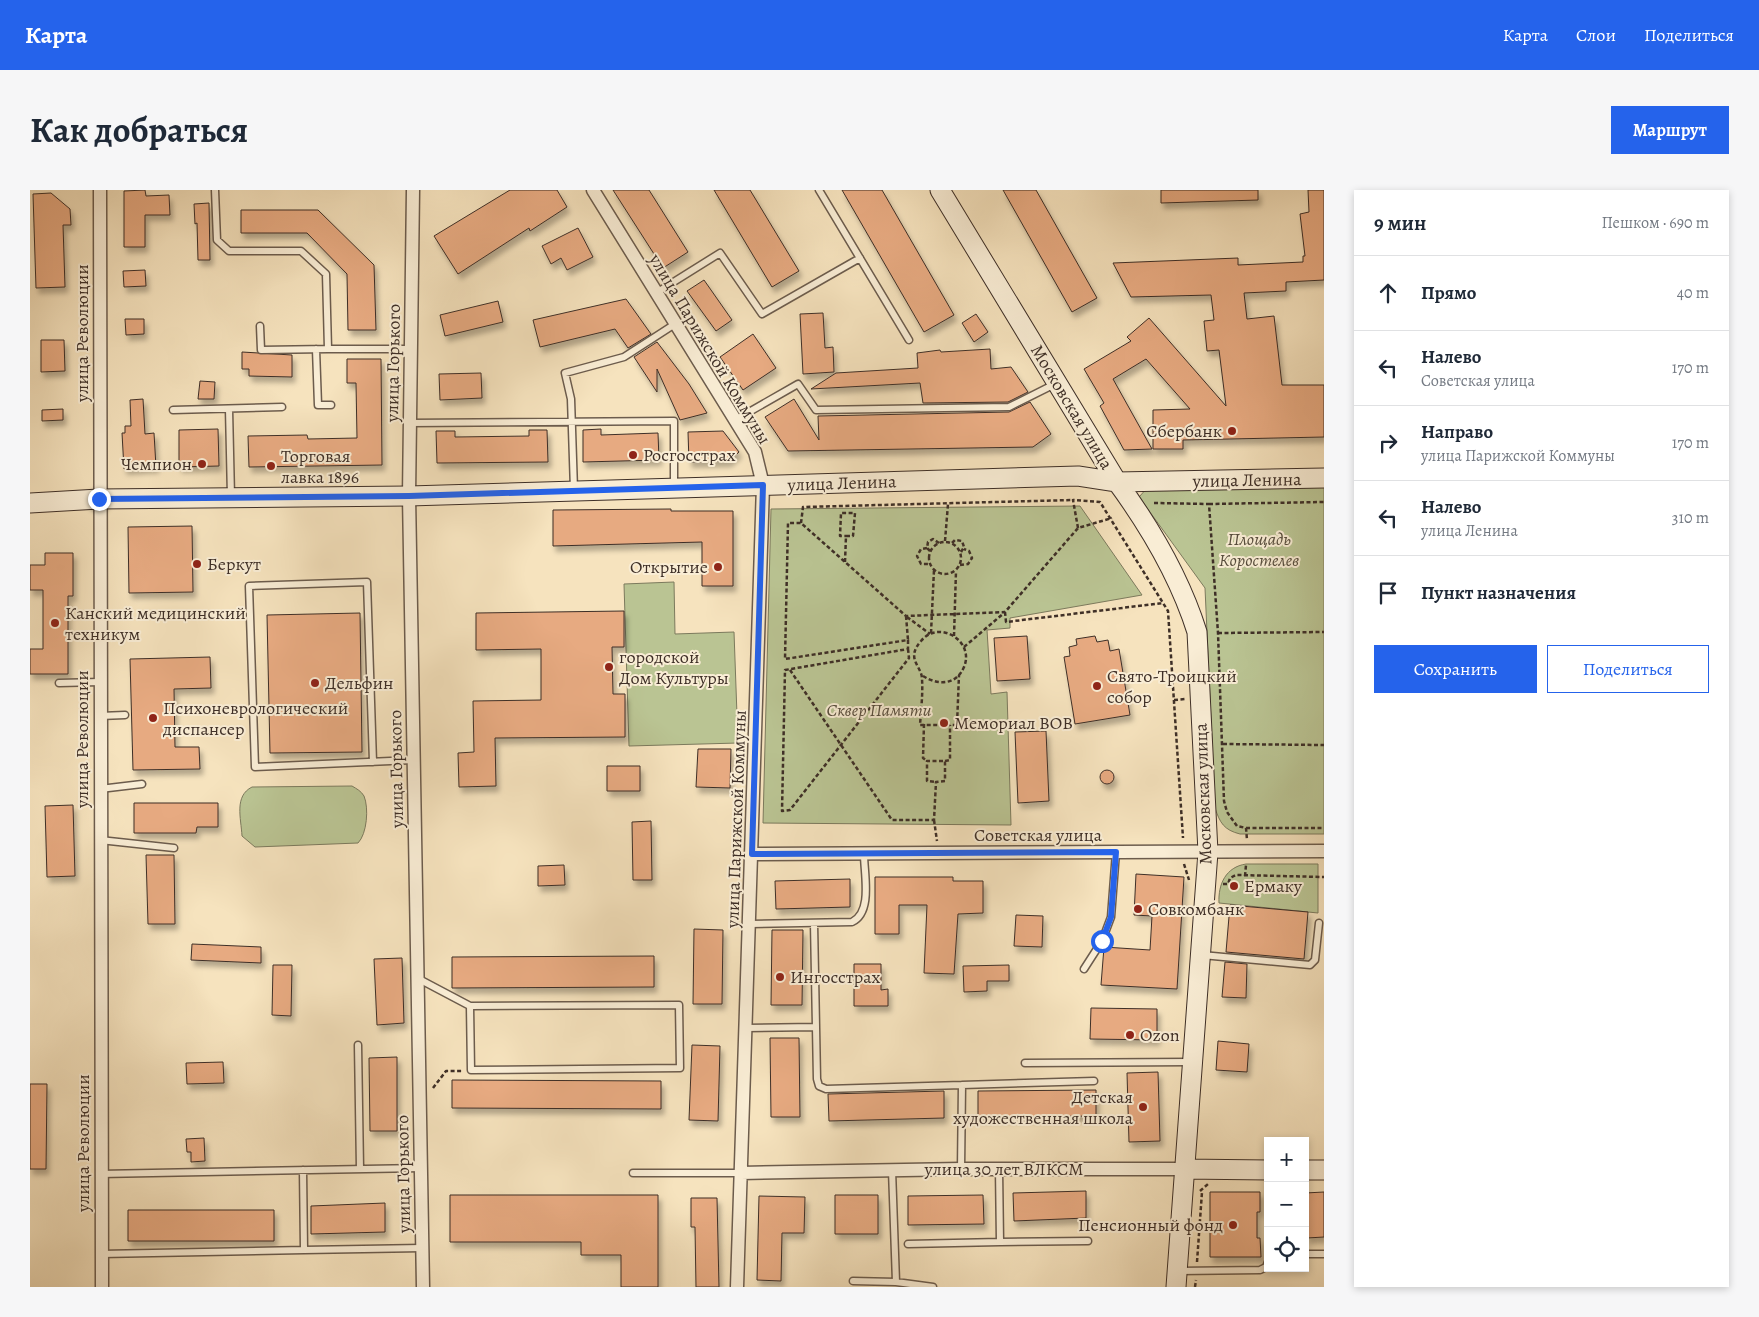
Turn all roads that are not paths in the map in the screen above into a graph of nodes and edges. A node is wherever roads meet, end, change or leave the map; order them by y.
1 (100, 190) edge
2 (216, 190) edge
3 (413, 190) edge
4 (593, 190) edge
5 (819, 190) edge
6 (940, 190) edge
7 (860, 258) junction
8 (656, 293) junction
9 (675, 324) junction
10 (260, 326) dead end
11 (909, 340) dead end
12 (316, 349) junction
13 (328, 349) junction
14 (411, 349) junction
15 (1059, 383) junction
16 (331, 405) dead end
17 (282, 407) dead end
18 (229, 409) junction
19 (172, 410) dead end
20 (735, 420) junction
21 (410, 423) junction
22 (572, 423) junction
23 (1324, 478) edge
24 (1117, 482) junction
25 (763, 485) junction
26 (674, 488) junction
27 (574, 491) junction
28 (409, 496) junction
29 (231, 498) junction
30 (99, 499) junction
31 (30, 503) edge
32 (100, 682) junction
33 (59, 683) dead end
34 (125, 715) dead end
35 (100, 716) junction
36 (414, 760) junction
37 (373, 762) junction
38 (142, 784) dead end
39 (100, 789) junction
40 (100, 840) junction
41 (174, 848) dead end
42 (1324, 851) edge
43 (1116, 852) junction
44 (1208, 852) junction
45 (752, 854) junction
46 (864, 854) junction
47 (814, 922) junction
48 (1320, 923) dead end
49 (750, 924) junction
50 (1200, 955) junction
51 (1084, 969) dead end
52 (417, 978) junction
53 (470, 1006) junction
54 (816, 1027) junction
55 (746, 1028) junction
56 (358, 1045) dead end
57 (1193, 1062) junction
58 (1025, 1063) dead end
59 (1094, 1082) dead end
60 (962, 1085) junction
61 (421, 1168) junction
62 (360, 1169) junction
63 (961, 1169) junction
64 (999, 1169) junction
65 (1184, 1169) junction
66 (303, 1170) junction
67 (892, 1170) junction
68 (1264, 1170) edge
69 (1309, 1170) edge
70 (1324, 1170) edge
71 (634, 1173) dead end
72 (741, 1173) junction
73 (100, 1174) junction
74 (1088, 1241) dead end
75 (1000, 1242) junction
76 (908, 1244) dead end
77 (422, 1248) junction
78 (304, 1250) junction
79 (100, 1254) junction
80 (1309, 1254) edge
81 (1324, 1254) edge
82 (1264, 1268) edge
83 (1176, 1279) edge
84 (853, 1281) dead end
85 (896, 1282) junction
86 (102, 1287) edge
87 (423, 1287) edge
88 (737, 1287) edge
89 (933, 1287) edge

1 - 30 street, улица Революции
2 - 13 lane
3 - 14 street, улица Горького
4 - 8 street, улица Парижской Коммуны
5 - 7 lane
6 - 15 street, Московская улица
7 - 8 lane
7 - 11 lane
8 - 9 street, улица Парижской Коммуны
9 - 20 street, улица Парижской Коммуны
9 - 22 lane
10 - 12 lane
12 - 13 lane
12 - 16 lane
13 - 14 lane
14 - 21 street, улица Горького
15 - 20 lane
15 - 24 street, Московская улица
17 - 18 lane
18 - 19 lane
18 - 29 lane
20 - 25 street, улица Парижской Коммуны
21 - 22 lane
21 - 28 street, улица Горького
22 - 26 lane
22 - 27 lane
23 - 24 street, улица Ленина
24 - 25 street, улица Ленина
24 - 44 street, Московская улица
25 - 26 street, улица Ленина
25 - 45 street, улица Парижской Коммуны
26 - 27 street, улица Ленина
27 - 28 street, улица Ленина
28 - 29 street, улица Ленина
28 - 36 street, улица Горького
29 - 30 street, улица Ленина
30 - 31 street, улица Ленина
30 - 32 street, улица Революции
32 - 33 lane
32 - 35 street, улица Революции
34 - 35 lane
35 - 39 street, улица Революции
36 - 37 lane
36 - 52 street, улица Горького
37 - 37 lane
38 - 39 lane
39 - 40 street, улица Революции
40 - 41 lane
40 - 73 street, улица Революции
42 - 44 street, Советская улица
43 - 44 street, Советская улица
43 - 46 street, Советская улица
43 - 51 lane
44 - 50 street, Московская улица
45 - 46 street, Советская улица
45 - 49 street, улица Парижской Коммуны
46 - 47 lane
47 - 49 lane
47 - 54 lane
48 - 50 lane
49 - 55 street, улица Парижской Коммуны
50 - 57 street, Московская улица
52 - 53 lane
52 - 61 street, улица Горького
53 - 53 lane
54 - 55 lane
54 - 60 lane
55 - 72 street, улица Парижской Коммуны
56 - 62 lane
57 - 58 lane
57 - 65 street, Московская улица
59 - 60 lane
60 - 63 lane
61 - 62 lane
61 - 77 street, улица Горького
62 - 66 lane
63 - 64 street, улица 30 лет ВЛКСМ
63 - 67 street, улица 30 лет ВЛКСМ
64 - 65 street, улица 30 лет ВЛКСМ
64 - 75 lane
65 - 68 street, улица 30 лет ВЛКСМ
65 - 83 street, Московская улица
66 - 73 lane
66 - 78 lane
67 - 72 street, улица 30 лет ВЛКСМ
67 - 85 lane
69 - 70 street
71 - 72 lane
72 - 88 street, улица Парижской Коммуны
73 - 79 street, улица Революции
74 - 75 lane
75 - 76 lane
77 - 78 lane
77 - 87 street, улица Горького
78 - 79 lane
79 - 86 street, улица Революции
80 - 81 lane
82 - 83 lane
84 - 85 lane
85 - 89 lane

